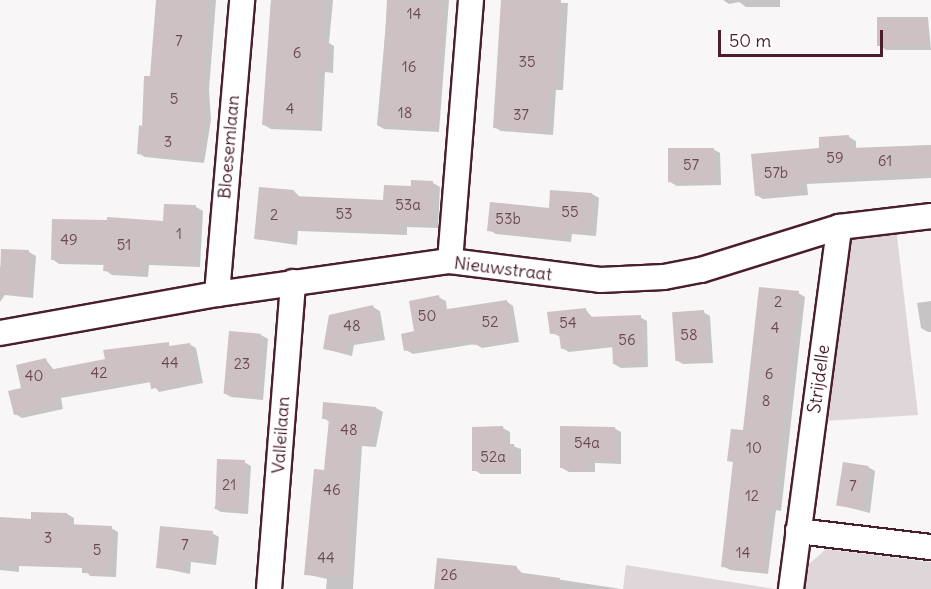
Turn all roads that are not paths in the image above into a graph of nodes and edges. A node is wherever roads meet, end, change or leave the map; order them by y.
1 (242, 0) edge
2 (471, 0) edge
3 (931, 216) edge
4 (839, 227) junction
5 (450, 261) junction
6 (293, 282) junction
7 (217, 294) junction
8 (0, 333) edge
9 (798, 531) junction
10 (931, 547) edge
11 (269, 589) edge
12 (791, 589) edge

1 - 7 street, Bloesemlaan
2 - 5 street
3 - 4 street, Nieuwstraat
4 - 5 street, Nieuwstraat
4 - 9 street, Strijdelle
5 - 6 street, Nieuwstraat
6 - 7 street, Nieuwstraat
6 - 11 street, Valleilaan
7 - 8 street, Nieuwstraat
9 - 10 street
9 - 12 street, Strijdelle

